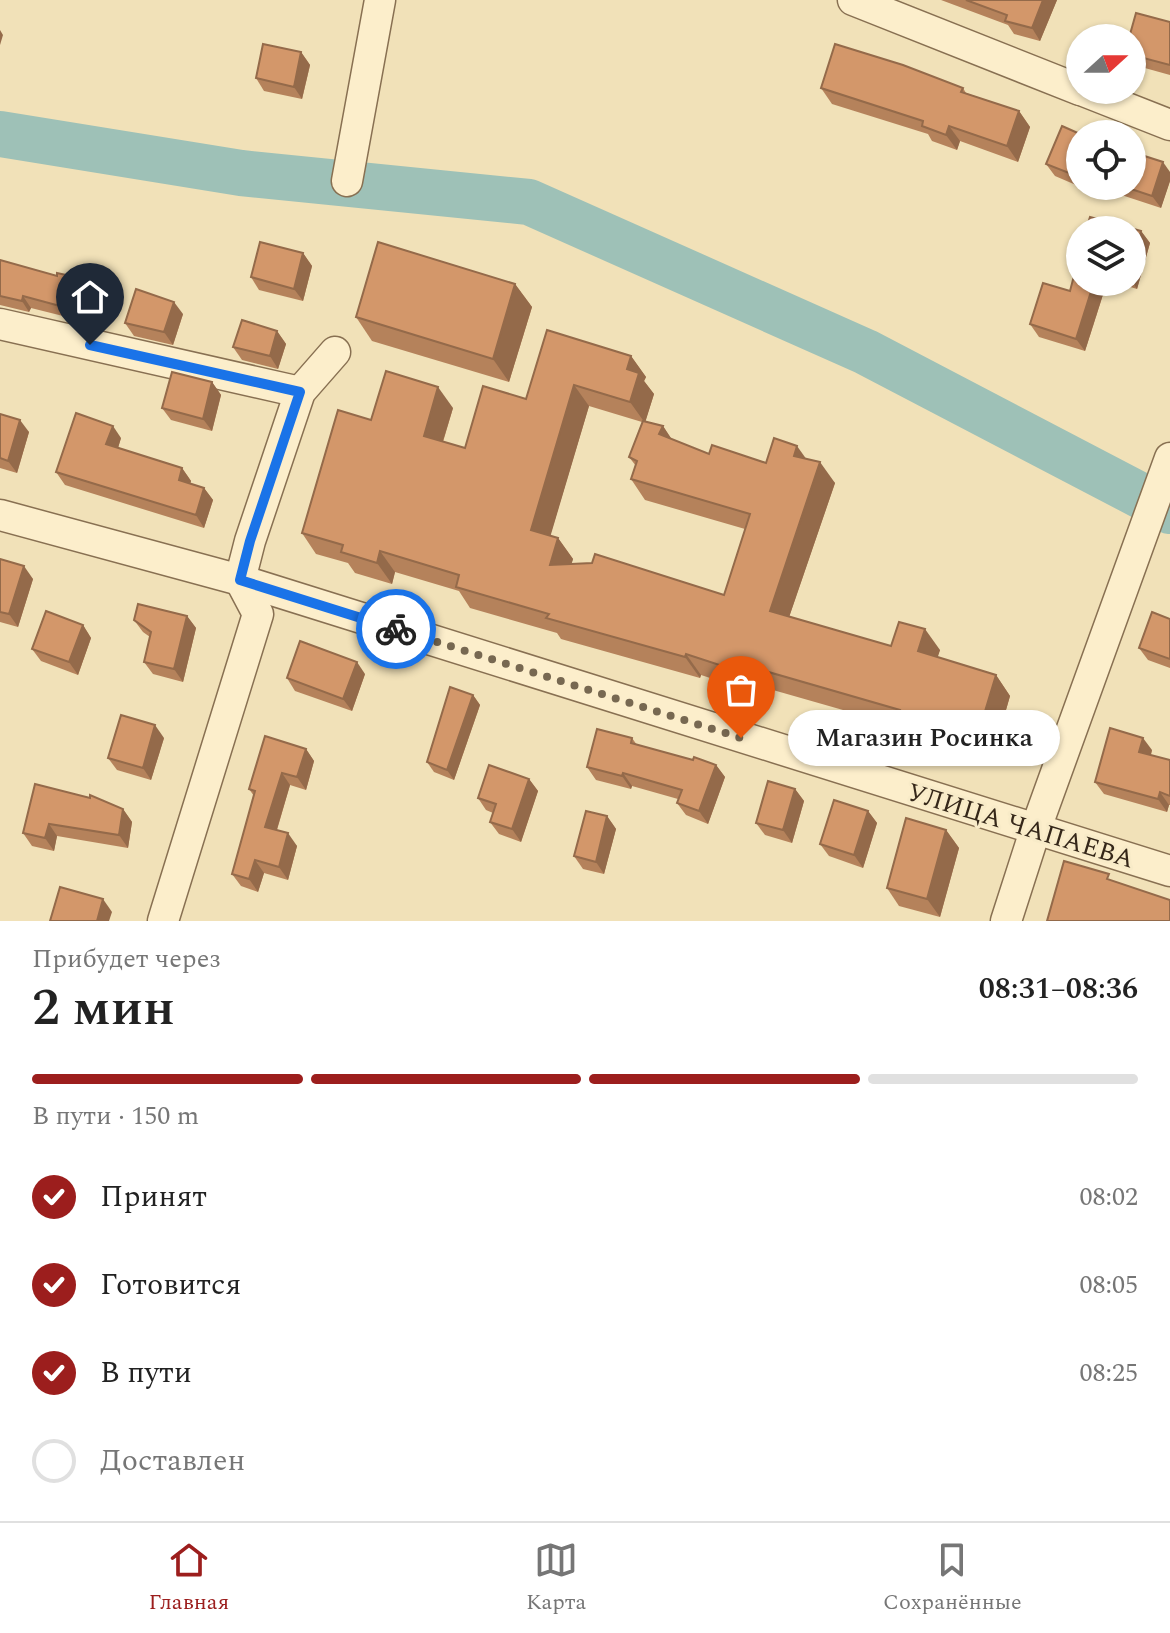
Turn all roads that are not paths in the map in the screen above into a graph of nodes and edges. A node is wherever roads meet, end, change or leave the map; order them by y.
1 (380, 0) edge
2 (853, 0) edge
3 (1066, 84) edge
4 (1116, 104) edge
5 (1170, 125) edge
6 (347, 181) dead end
7 (0, 324) edge
8 (335, 352) dead end
9 (300, 392) junction
10 (1170, 458) edge
11 (0, 515) edge
12 (240, 580) junction
13 (1035, 831) junction
14 (1170, 871) edge
15 (163, 921) edge
16 (1006, 921) edge

1 - 6 street
2 - 3 street
4 - 5 street
7 - 9 street
8 - 9 street
9 - 12 street
10 - 13 street
11 - 12 street, УЛИЦА ЧАПАЕВА
12 - 13 street, УЛИЦА ЧАПАЕВА
12 - 15 street
13 - 14 street, УЛИЦА ЧАПАЕВА
13 - 16 street

